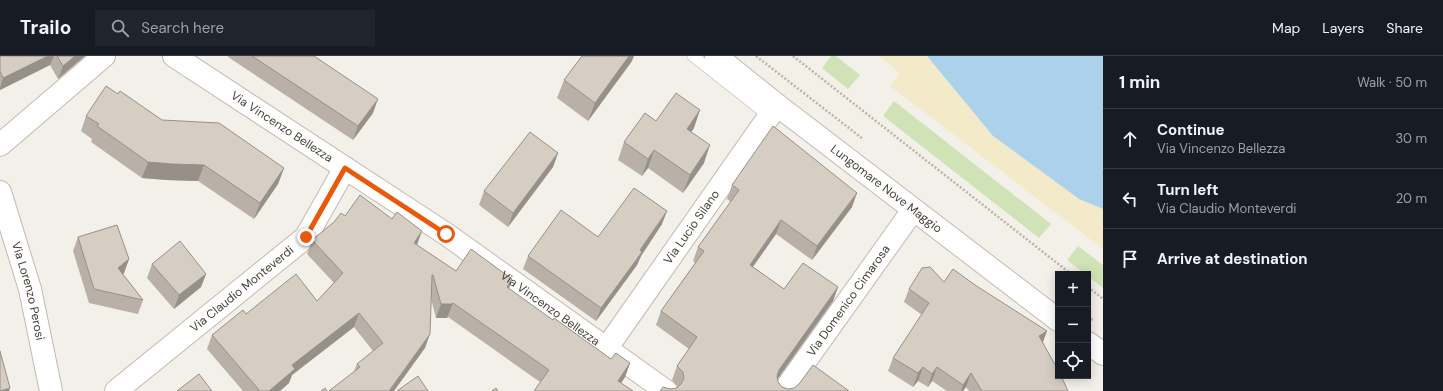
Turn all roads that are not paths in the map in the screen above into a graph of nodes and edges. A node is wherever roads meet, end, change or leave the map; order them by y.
1 (104, 56) edge
2 (174, 56) edge
3 (693, 56) edge
4 (716, 56) edge
5 (773, 110) junction
6 (0, 145) edge
7 (345, 168) junction
8 (0, 192) edge
9 (913, 210) junction
10 (1055, 318) edge
11 (1091, 345) edge
12 (606, 349) junction
13 (1103, 354) edge
14 (51, 391) edge
15 (116, 391) edge
16 (666, 391) edge
17 (784, 391) edge

1 - 6 street
2 - 7 street, Via Vincenzo Bellezza
3 - 5 lane
4 - 5 street, Lungomare Nove Maggio
5 - 9 street, Lungomare Nove Maggio
5 - 12 street, Via Lucio Silano
7 - 12 street, Via Vincenzo Bellezza
7 - 15 street, Via Claudio Monteverdi
8 - 14 street, Via Lorenzo Perosi
9 - 10 street, Lungomare Nove Maggio
9 - 17 street, Via Domenico Cimarosa
11 - 13 street
12 - 16 street, Via Vincenzo Bellezza

